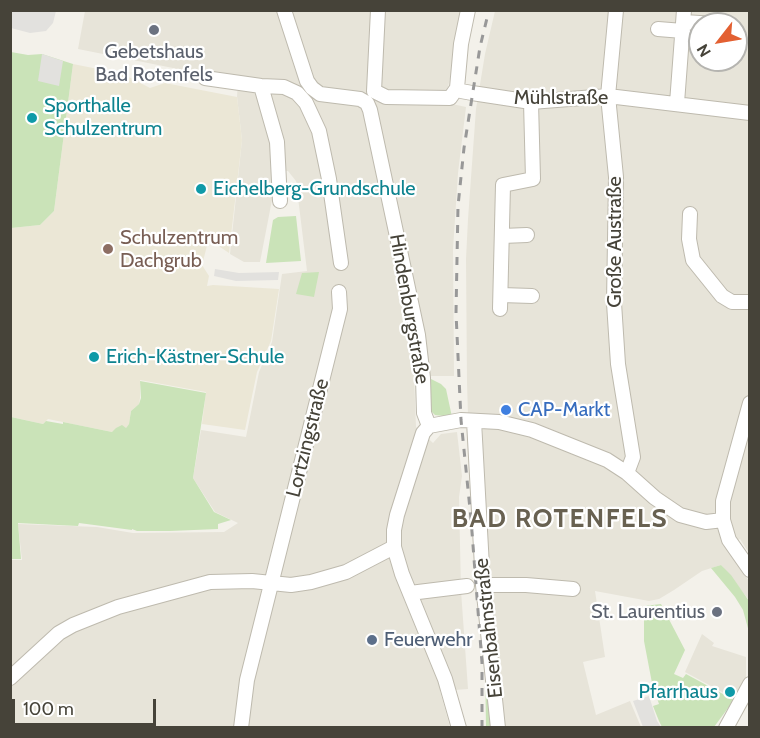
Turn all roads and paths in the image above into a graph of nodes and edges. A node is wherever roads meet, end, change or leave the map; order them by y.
1 (284, 10) edge
2 (378, 10) edge
3 (468, 10) edge
4 (616, 10) edge
5 (683, 21) edge
6 (658, 29) dead end
7 (205, 78) dead end
8 (261, 86) junction
9 (457, 88) junction
10 (608, 96) junction
11 (373, 99) junction
12 (531, 102) junction
13 (678, 103) junction
14 (750, 112) edge
15 (280, 201) dead end
16 (690, 214) dead end
17 (527, 235) dead end
18 (502, 236) junction
19 (341, 263) dead end
20 (339, 292) dead end
21 (532, 296) dead end
22 (750, 302) edge
23 (750, 403) edge
24 (474, 421) junction
25 (429, 426) junction
26 (627, 473) junction
27 (723, 520) junction
28 (394, 547) junction
29 (750, 570) edge
30 (271, 584) junction
31 (483, 585) junction
32 (467, 586) dead end
33 (573, 589) dead end
34 (410, 593) junction
35 (10, 678) edge
36 (750, 684) edge
37 (241, 728) edge
38 (459, 728) edge
39 (498, 728) edge
40 (726, 728) edge

1 - 11 street
2 - 11 street, Hindenburgstraße
3 - 9 street
4 - 10 street, Große Austraße
5 - 6 street
5 - 13 street
7 - 8 street
8 - 15 street
8 - 19 street
9 - 11 street
9 - 12 street, Mühlstraße
10 - 12 street, Mühlstraße
10 - 13 street, Mühlstraße
10 - 26 street, Große Austraße
11 - 25 street, Hindenburgstraße
12 - 18 street
13 - 14 street, Mühlstraße
16 - 22 street
17 - 18 street
18 - 21 street
20 - 30 street, Lortzingstraße
23 - 27 street
24 - 25 street
24 - 26 street
24 - 31 street, Eisenbahnstraße
25 - 28 street
26 - 27 street
27 - 29 street
28 - 30 street
28 - 34 street
30 - 35 street
30 - 37 street, Lortzingstraße
31 - 33 street
31 - 39 street, Eisenbahnstraße
32 - 34 street
34 - 38 street
36 - 40 street

